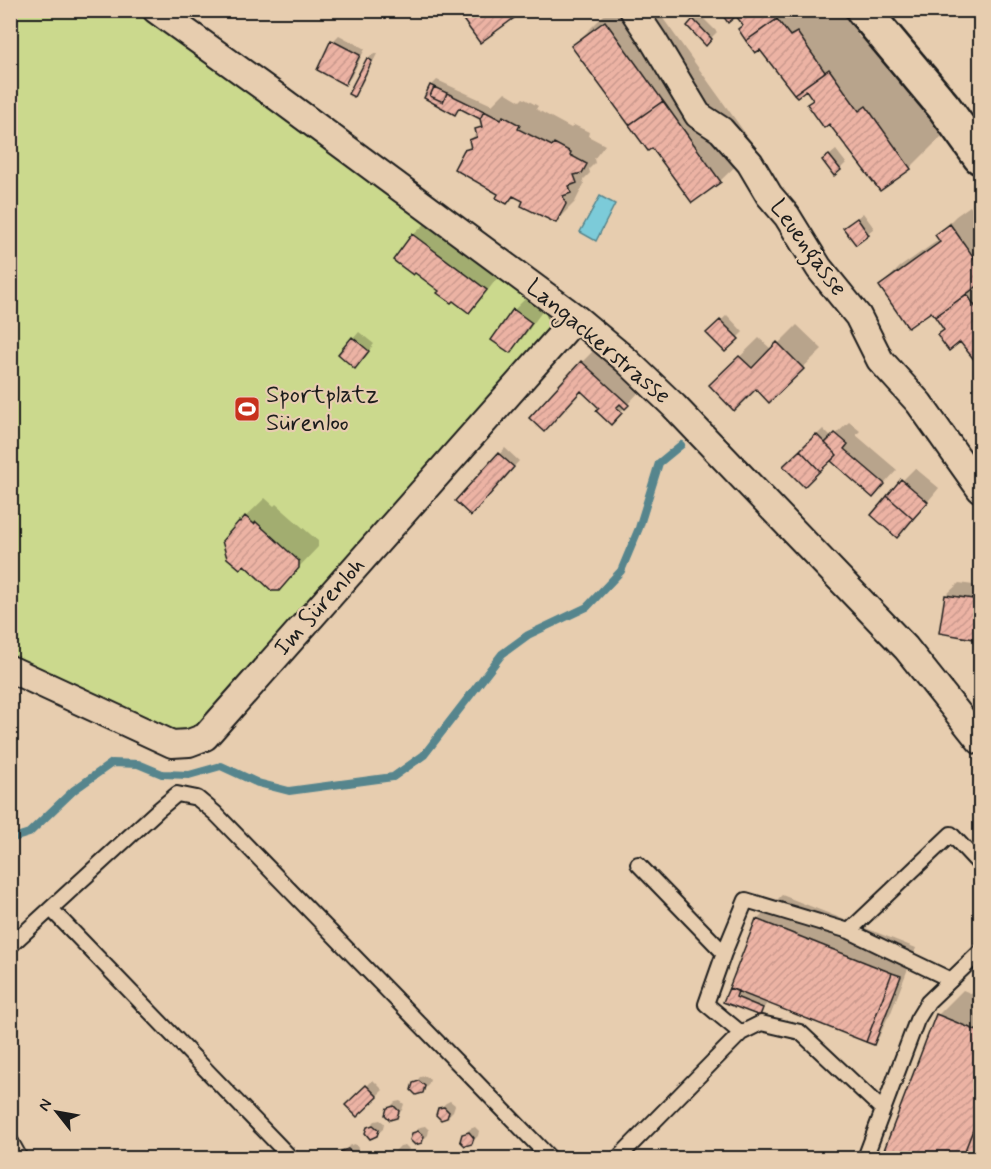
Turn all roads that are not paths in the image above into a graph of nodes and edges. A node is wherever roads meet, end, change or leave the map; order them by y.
1 (156, 10) edge
2 (633, 10) edge
3 (862, 10) edge
4 (981, 157) edge
5 (576, 318) junction
6 (981, 489) edge
7 (10, 669) edge
8 (981, 741) edge
9 (638, 864) dead end
10 (981, 865) edge
11 (51, 909) junction
12 (849, 931) junction
13 (10, 946) edge
14 (981, 952) edge
15 (724, 953) junction
16 (951, 980) junction
17 (741, 1034) junction
18 (883, 1110) junction
19 (10, 1140) edge
20 (20, 1158) edge
21 (291, 1158) edge
22 (550, 1158) edge
23 (618, 1158) edge
24 (865, 1158) edge

1 - 5 street, Langackerstrasse
2 - 6 street, Leuengasse
3 - 4 main road
5 - 7 street, Im Sürenloh
5 - 8 street, Langackerstrasse
9 - 15 lane
10 - 12 lane
11 - 13 lane
11 - 21 lane
11 - 22 lane
12 - 15 lane
12 - 16 lane
14 - 16 lane
15 - 17 lane
16 - 18 lane
17 - 18 lane
17 - 23 lane
18 - 24 lane
19 - 20 lane

